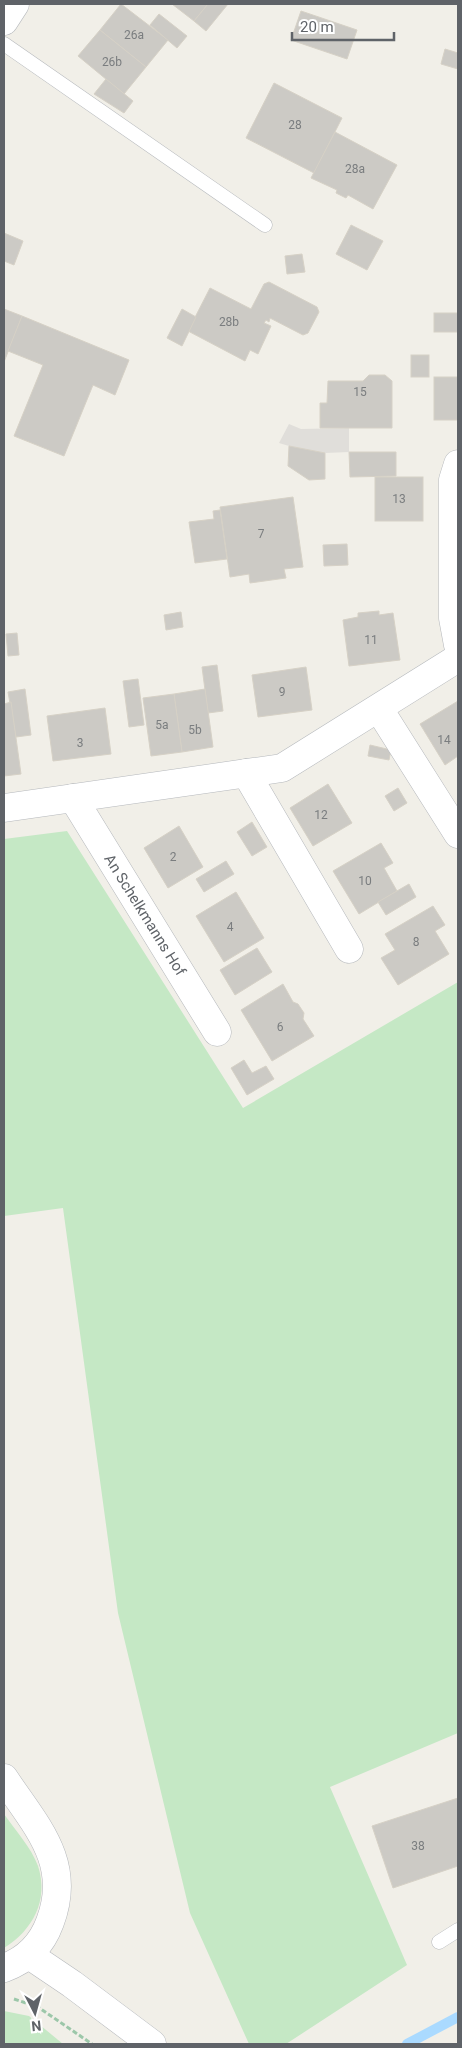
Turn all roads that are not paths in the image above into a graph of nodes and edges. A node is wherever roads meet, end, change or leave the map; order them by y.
1 (15, 4) edge
2 (4, 21) edge
3 (4, 44) edge
4 (265, 225) dead end
5 (458, 464) edge
6 (458, 645) edge
7 (458, 658) edge
8 (379, 709) junction
9 (246, 773) junction
10 (73, 798) junction
11 (4, 808) edge
12 (458, 834) edge
13 (349, 949) dead end
14 (217, 1032) dead end
15 (4, 1778) edge
16 (458, 1930) edge
17 (439, 1942) dead end
18 (29, 1955) junction
19 (4, 1968) edge
20 (152, 2044) edge

1 - 2 street
3 - 4 lane
5 - 6 street
7 - 8 street
8 - 9 street
8 - 12 street
9 - 10 street
9 - 13 street
10 - 11 street
10 - 14 street, An Schelkmanns Hof
15 - 18 street
16 - 17 lane
18 - 19 street
18 - 20 street

